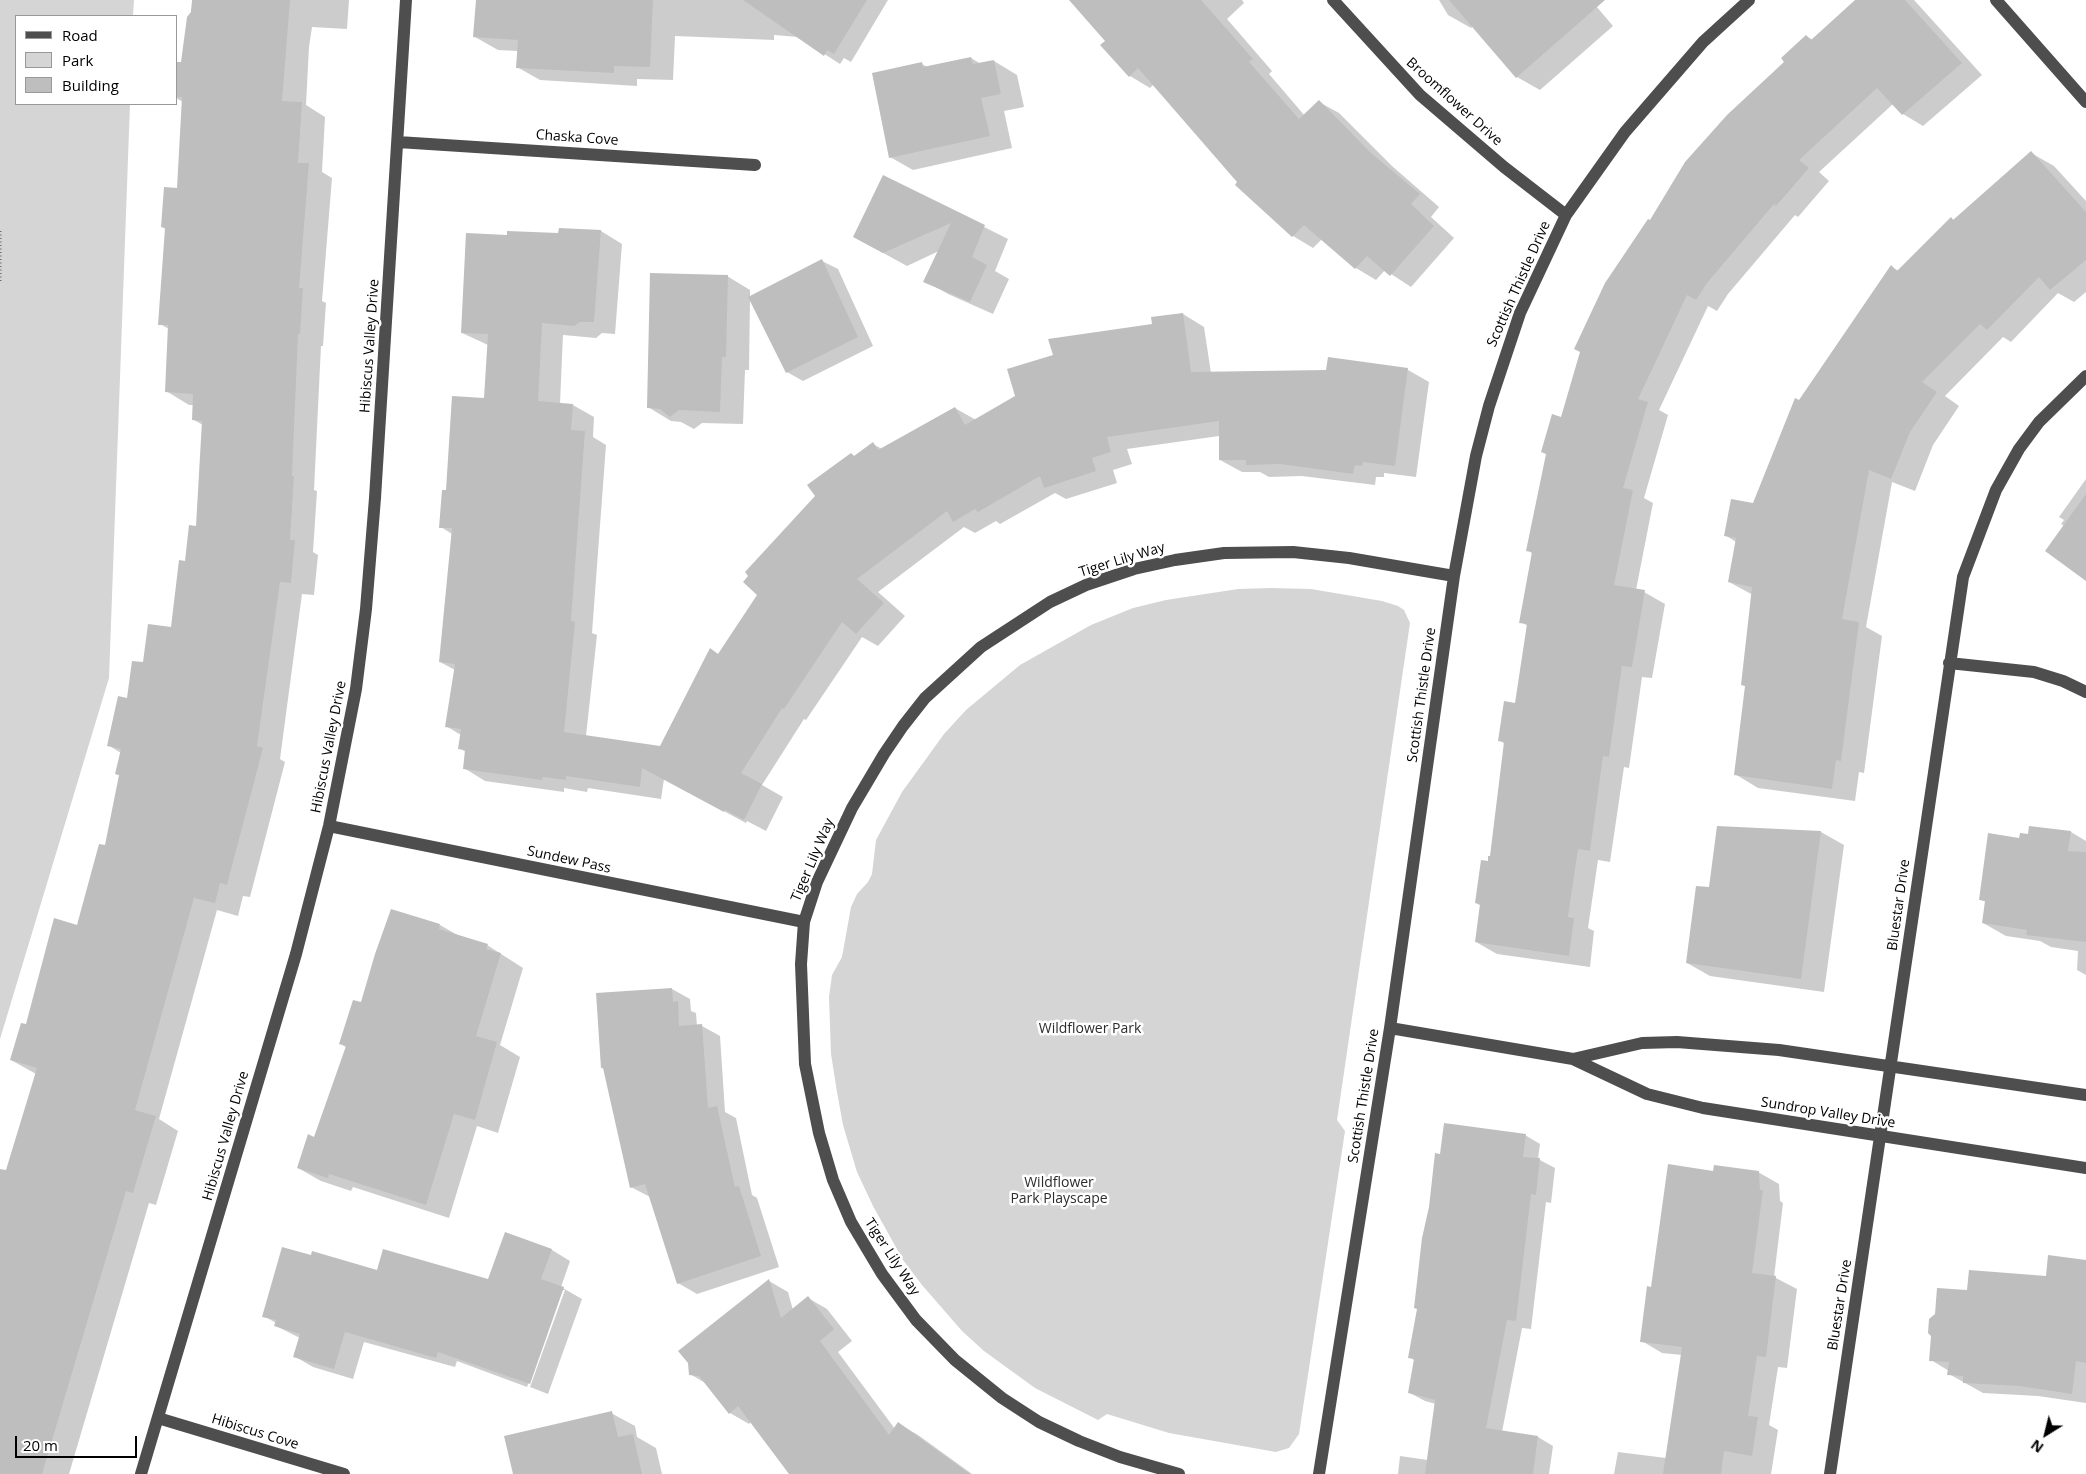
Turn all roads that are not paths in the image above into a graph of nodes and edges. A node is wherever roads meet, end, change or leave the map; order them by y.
1 (406, 0) edge
2 (1333, 0) edge
3 (1749, 0) edge
4 (1996, 0) edge
5 (2086, 102) edge
6 (398, 142) junction
7 (755, 165) dead end
8 (1566, 215) junction
9 (2086, 376) edge
10 (1454, 576) junction
11 (1949, 663) junction
12 (2086, 692) edge
13 (329, 826) junction
14 (804, 922) junction
15 (1390, 1028) junction
16 (1573, 1059) junction
17 (1892, 1065) junction
18 (2086, 1095) edge
19 (1880, 1137) junction
20 (2086, 1168) edge
21 (158, 1418) junction
22 (141, 1474) edge
23 (344, 1474) edge
24 (1179, 1474) edge
25 (1319, 1474) edge
26 (1830, 1474) edge

1 - 6 street, Hibiscus Valley Drive
2 - 8 street, Broomflower Drive
3 - 8 street, Scottish Thistle Drive
4 - 5 street
6 - 7 street, Chaska Cove
6 - 13 street, Hibiscus Valley Drive
8 - 10 street, Scottish Thistle Drive
9 - 11 street, Bluestar Drive
10 - 14 street, Tiger Lily Way
10 - 15 street, Scottish Thistle Drive
11 - 12 street
11 - 17 street, Bluestar Drive
13 - 14 street, Sundew Pass
13 - 21 street, Hibiscus Valley Drive
14 - 24 street, Tiger Lily Way
15 - 16 street, Sundrop Valley Drive
15 - 25 street, Scottish Thistle Drive
16 - 17 street, Sundrop Valley Drive
16 - 19 street, Sundrop Valley Drive
17 - 18 street, Sundrop Valley Drive
17 - 19 street, Bluestar Drive
19 - 20 street, Sundrop Valley Drive
19 - 26 street, Bluestar Drive
21 - 22 street, Hibiscus Valley Drive
21 - 23 street, Hibiscus Cove

